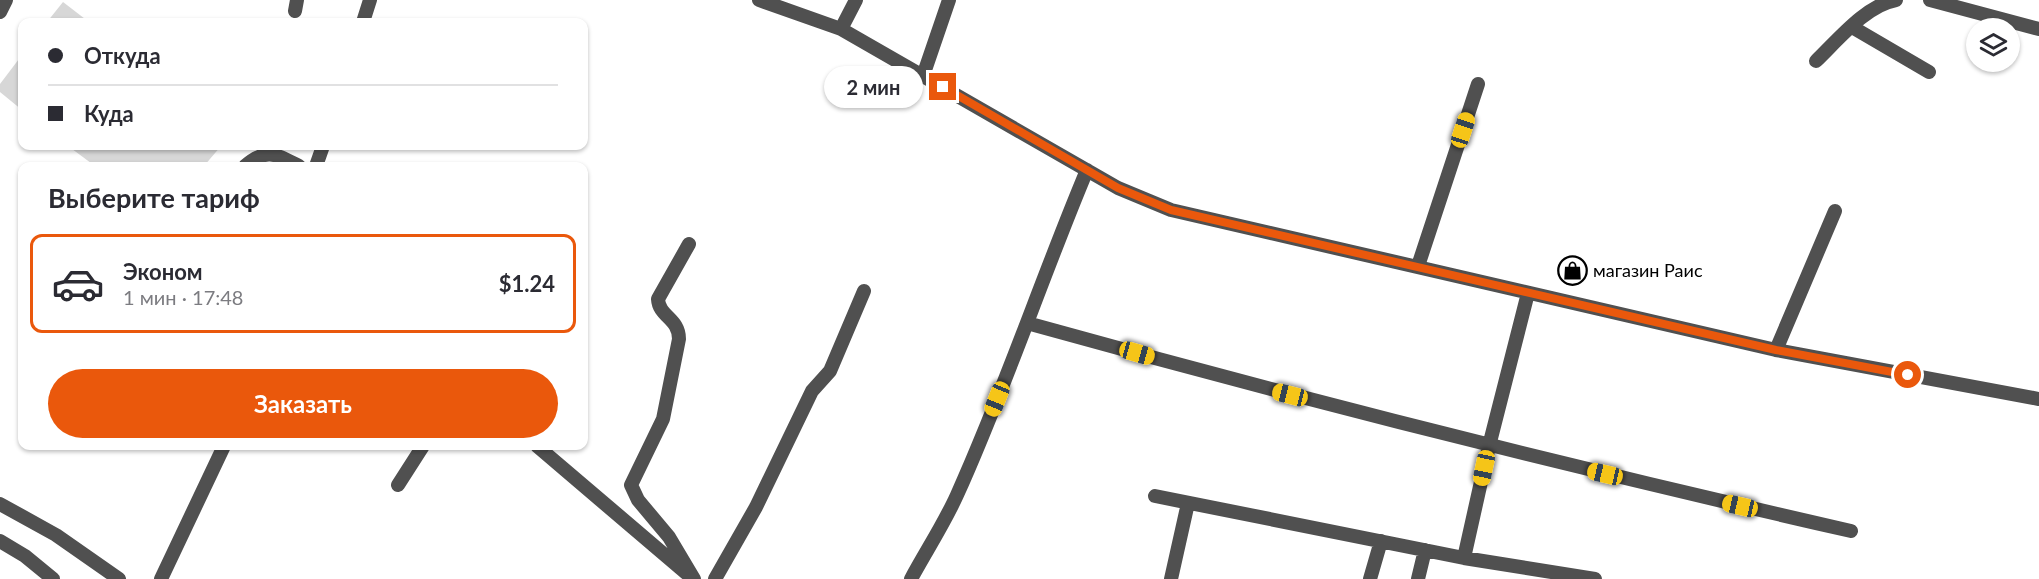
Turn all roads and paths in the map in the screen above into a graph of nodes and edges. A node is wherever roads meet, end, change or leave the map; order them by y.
1 (6, 0) edge
2 (370, 0) edge
3 (759, 0) edge
4 (856, 0) edge
5 (949, 0) edge
6 (1896, 0) edge
7 (1930, 0) edge
8 (0, 12) edge
9 (364, 18) edge
10 (1852, 27) junction
11 (841, 29) junction
12 (2039, 29) edge
13 (1816, 61) dead end
14 (1929, 72) dead end
15 (923, 76) junction
16 (1478, 84) dead end
17 (251, 162) edge
18 (292, 162) edge
19 (1088, 170) junction
20 (1835, 211) dead end
21 (689, 244) dead end
22 (1418, 266) junction
23 (864, 291) dead end
24 (1528, 293) junction
25 (1027, 322) junction
26 (1776, 350) junction
27 (2039, 399) edge
28 (1489, 446) junction
29 (222, 450) edge
30 (420, 450) edge
31 (542, 450) edge
32 (398, 485) dead end
33 (1155, 496) dead end
34 (1188, 503) junction
35 (1, 505) edge
36 (1851, 531) dead end
37 (1381, 541) junction
38 (1, 543) edge
39 (1425, 550) junction
40 (1464, 558) junction
41 (53, 579) edge
42 (119, 579) edge
43 (161, 579) edge
44 (715, 579) edge
45 (911, 579) edge
46 (1171, 579) edge
47 (1370, 579) edge
48 (1418, 579) edge
49 (1595, 579) edge

1 - 8 street
2 - 9 street
3 - 11 street
4 - 11 street
5 - 15 street
6 - 10 street
7 - 12 street
10 - 13 street
10 - 14 street
11 - 15 street
15 - 19 street
16 - 22 street
17 - 18 street
19 - 22 street
19 - 25 street
20 - 26 street
21 - 31 street
22 - 24 street
23 - 44 street
24 - 26 street
24 - 28 street
25 - 28 street
25 - 45 street
26 - 27 street
28 - 36 street
28 - 40 street
29 - 43 street
30 - 32 street
33 - 34 street
34 - 37 street
34 - 46 street
35 - 42 street
37 - 39 street
37 - 47 street
38 - 41 street
39 - 40 street
39 - 48 street
40 - 49 street

